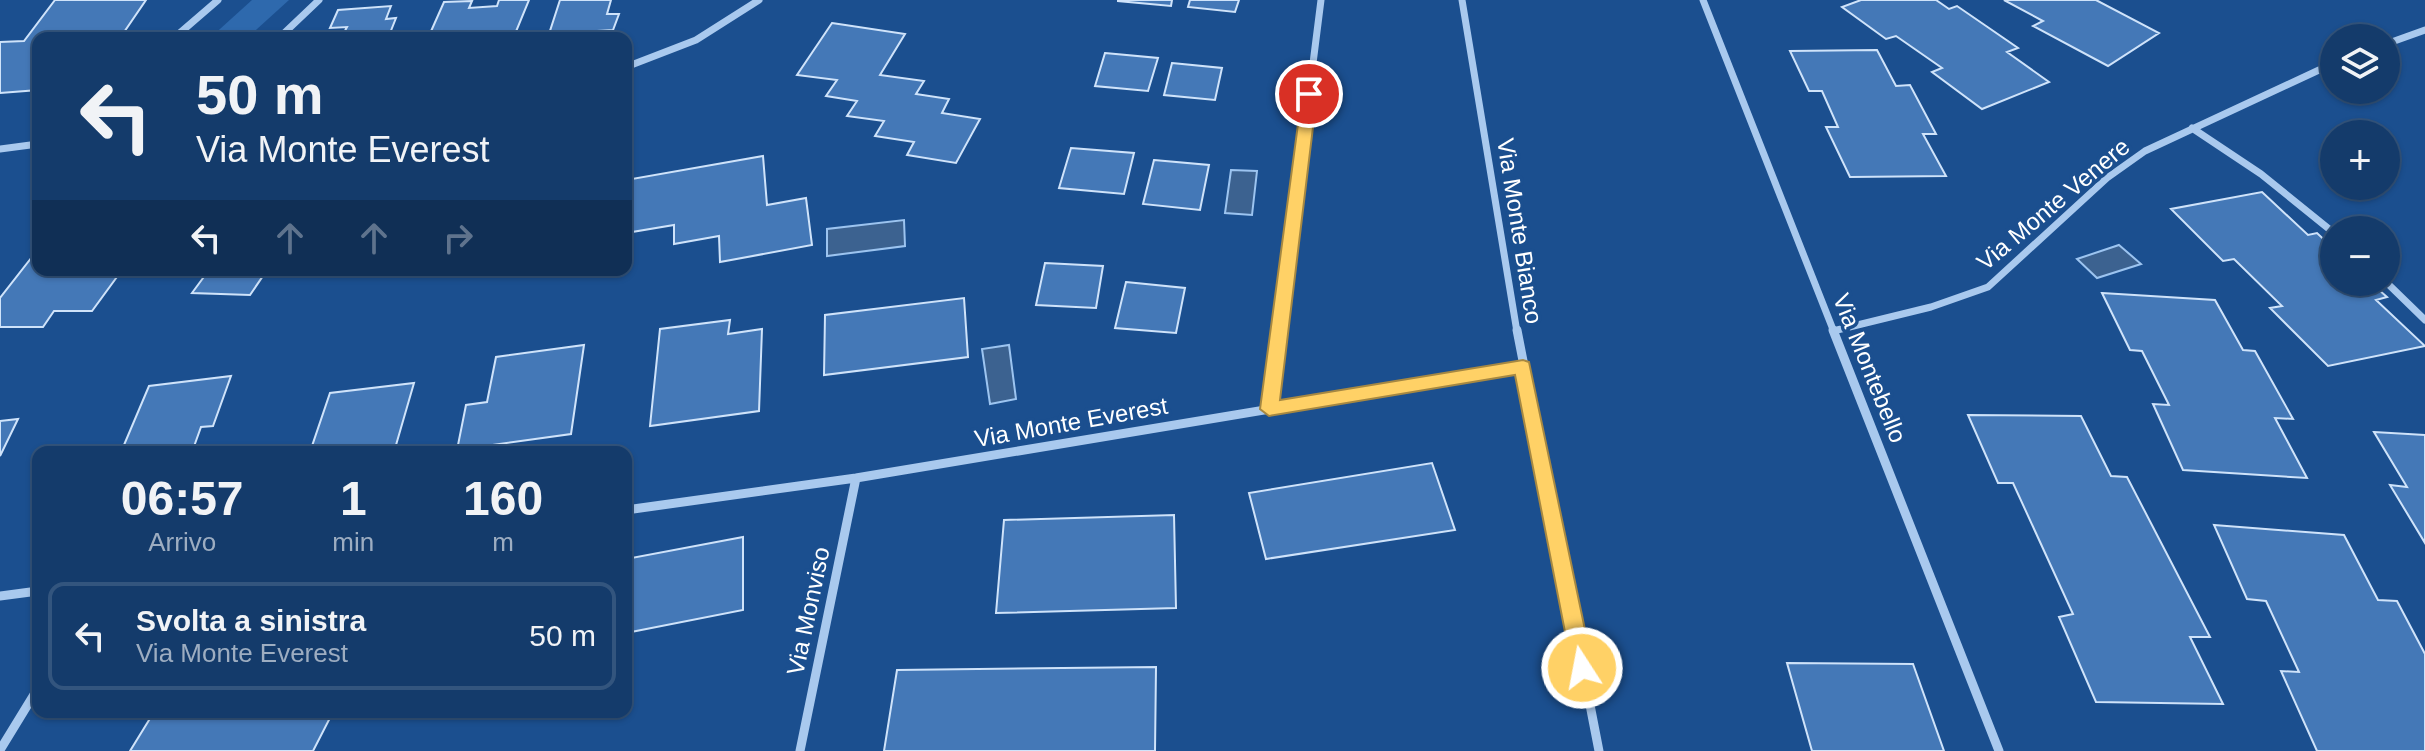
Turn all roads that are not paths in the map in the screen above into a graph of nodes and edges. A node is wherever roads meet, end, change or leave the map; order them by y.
1 (218, 0) edge
2 (319, 0) edge
3 (759, 0) edge
4 (1321, 0) edge
5 (1462, 0) edge
6 (1706, 1) edge
7 (2425, 30) edge
8 (181, 32) edge
9 (285, 32) edge
10 (2400, 39) edge
11 (632, 65) edge
12 (2320, 68) edge
13 (2192, 128) junction
14 (32, 145) edge
15 (0, 149) edge
16 (2320, 221) edge
17 (2400, 296) edge
18 (2425, 320) edge
19 (1833, 331) junction
20 (1523, 367) junction
21 (1269, 409) junction
22 (856, 478) junction
23 (632, 509) edge
24 (32, 592) edge
25 (0, 596) edge
26 (32, 698) edge
27 (0, 750) edge
28 (800, 751) edge
29 (1599, 751) edge
30 (1999, 751) edge

1 - 8 street
2 - 9 street
3 - 11 street
4 - 21 street
5 - 20 street, Via Monte Bianco
6 - 19 street, Via Montebello
7 - 10 street
12 - 13 street, Via Monte Venere
13 - 16 street
13 - 19 street, Via Monte Venere
14 - 15 street
17 - 18 street
19 - 30 street, Via Montebello
20 - 21 street, Via Monte Everest
20 - 29 street, Via Monte Bianco
21 - 22 street, Via Monte Everest
22 - 23 street, Via Monte Everest
22 - 28 street, Via Monviso
24 - 25 street
26 - 27 street

